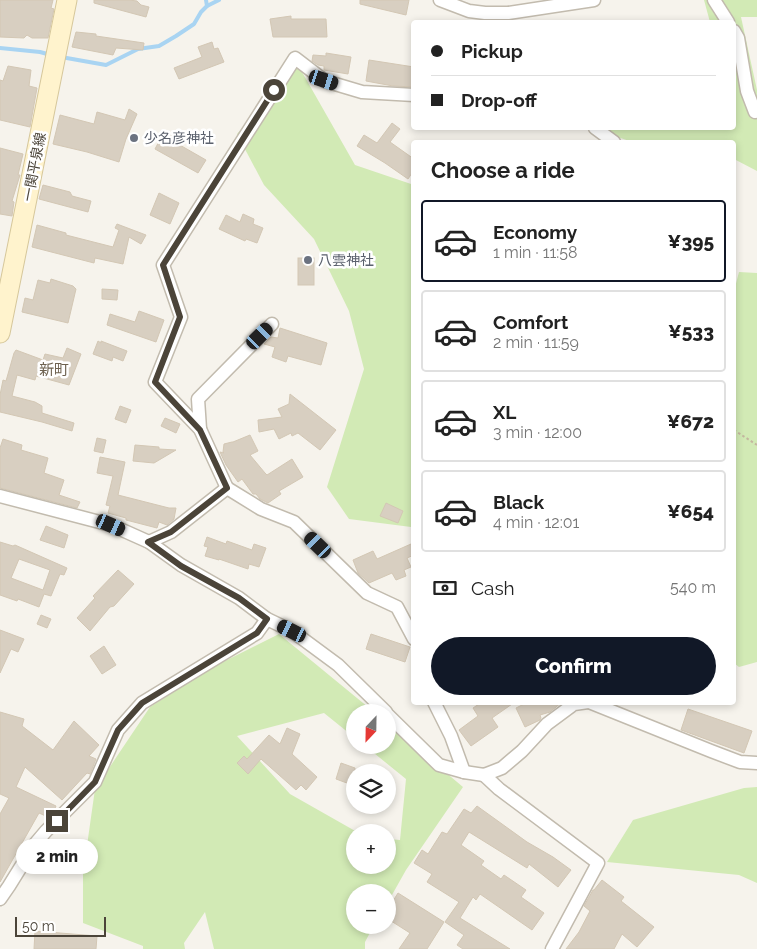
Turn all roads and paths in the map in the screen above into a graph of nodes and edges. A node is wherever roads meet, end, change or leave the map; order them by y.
1 (67, 0) edge
2 (440, 0) edge
3 (594, 0) edge
4 (714, 0) edge
5 (485, 13) junction
6 (472, 17) edge
7 (501, 20) edge
8 (727, 20) edge
9 (736, 35) edge
10 (411, 95) edge
11 (755, 112) dead end
12 (598, 130) edge
13 (611, 140) edge
14 (272, 324) dead end
15 (0, 333) edge
16 (200, 430) junction
17 (736, 431) edge
18 (757, 446) edge
19 (227, 488) junction
20 (0, 496) edge
21 (148, 542) junction
22 (267, 619) junction
23 (411, 633) edge
24 (376, 704) edge
25 (436, 705) edge
26 (573, 705) edge
27 (596, 705) edge
28 (396, 724) edge
29 (757, 763) edge
30 (464, 772) junction
31 (484, 775) junction
32 (0, 899) edge
33 (552, 949) edge

1 - 15 main road, 一関平泉線
2 - 6 street
3 - 5 street
4 - 8 street
5 - 6 street
5 - 7 street
9 - 11 street
10 - 16 street
12 - 13 street
14 - 16 street
16 - 19 street
17 - 18 path
19 - 21 street
19 - 23 street
20 - 21 street
21 - 22 street
22 - 24 street
22 - 32 street
25 - 30 street
26 - 31 street
27 - 29 street
28 - 30 street
30 - 31 street
31 - 33 street

